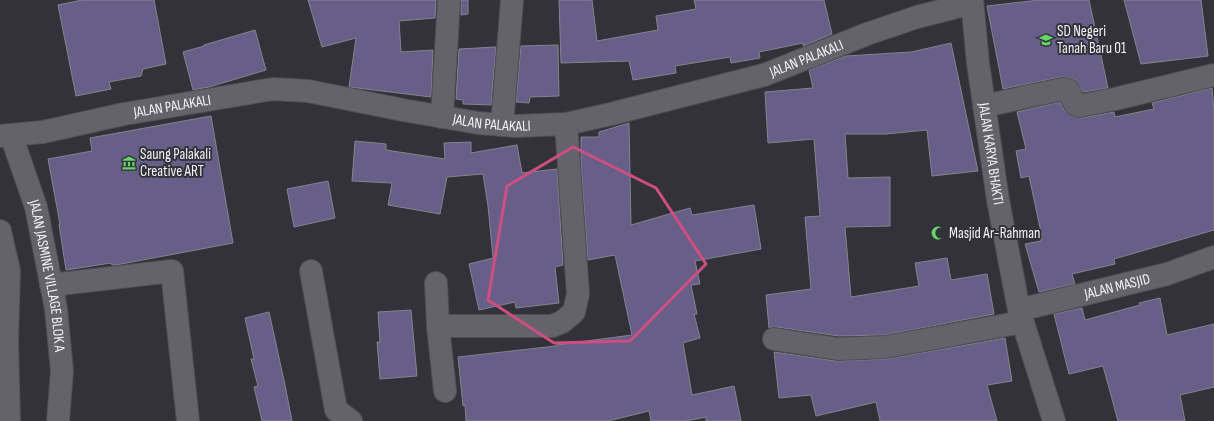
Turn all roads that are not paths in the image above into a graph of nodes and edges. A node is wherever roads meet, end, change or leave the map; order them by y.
1 (449, 0) edge
2 (512, 0) edge
3 (972, 1) edge
4 (1214, 75) edge
5 (984, 106) junction
6 (442, 117) junction
7 (566, 124) junction
8 (502, 125) junction
9 (5, 135) edge
10 (0, 231) edge
11 (1214, 256) edge
12 (311, 271) dead end
13 (4, 272) edge
14 (436, 284) dead end
15 (51, 285) junction
16 (1021, 316) junction
17 (438, 326) junction
18 (774, 339) dead end
19 (445, 391) dead end
20 (5, 400) edge
21 (9, 421) edge
22 (58, 421) edge
23 (188, 421) edge
24 (351, 421) edge
25 (1054, 421) edge

1 - 6 street
2 - 8 street
3 - 5 street, JALAN KARYA BHAKTI
3 - 7 street, JALAN PALAKALI
4 - 5 street
5 - 16 street, JALAN KARYA BHAKTI
6 - 8 street, JALAN PALAKALI
6 - 9 street, JALAN PALAKALI
7 - 8 street, JALAN PALAKALI
7 - 17 street
9 - 15 street, JALAN JASMINE VILLAGE BLOK A
10 - 13 street
11 - 16 street, JALAN MASJID
12 - 24 street
13 - 20 street
14 - 17 street
15 - 22 street, JALAN JASMINE VILLAGE BLOK A
15 - 23 street
16 - 18 street, JALAN MASJID
16 - 25 street, JALAN KARYA BHAKTI
17 - 19 street
20 - 21 street

